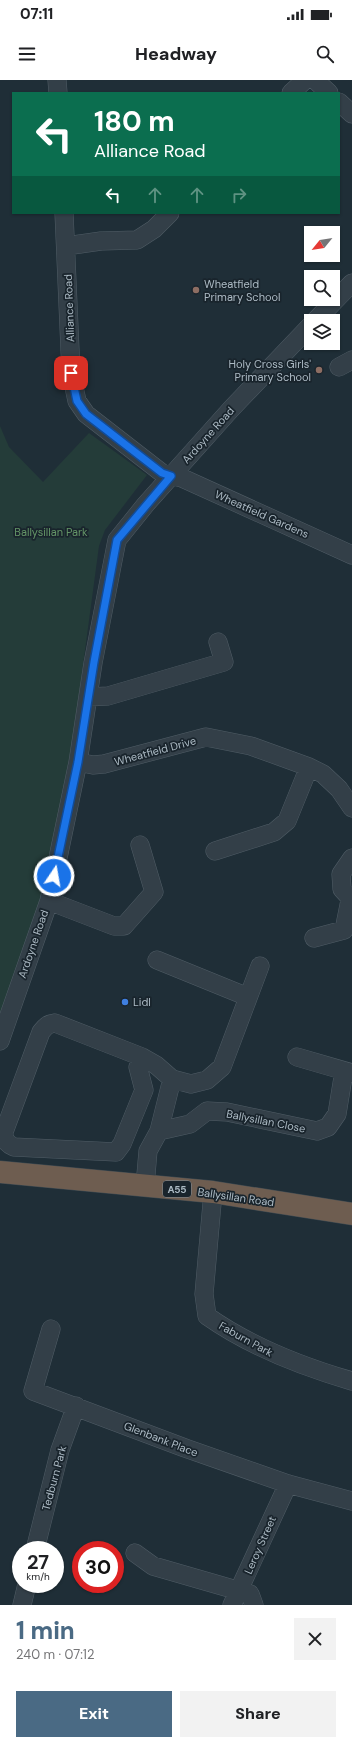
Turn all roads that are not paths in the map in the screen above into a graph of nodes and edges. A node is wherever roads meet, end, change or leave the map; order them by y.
1 (57, 80) edge
2 (305, 80) edge
3 (315, 80) edge
4 (58, 92) edge
5 (292, 92) edge
6 (328, 92) edge
7 (340, 103) edge
8 (352, 114) edge
9 (64, 214) edge
10 (169, 214) edge
11 (66, 246) junction
12 (352, 283) edge
13 (322, 314) edge
14 (304, 332) edge
15 (171, 476) junction
16 (352, 555) edge
17 (218, 642) dead end
18 (88, 697) junction
19 (78, 762) junction
20 (309, 767) junction
21 (346, 789) edge
22 (352, 808) edge
23 (140, 845) dead end
24 (215, 851) dead end
25 (352, 858) edge
26 (351, 900) edge
27 (49, 901) junction
28 (314, 938) dead end
29 (158, 960) dead end
30 (260, 966) dead end
31 (248, 997) junction
32 (0, 1041) edge
33 (142, 1057) junction
34 (297, 1057) dead end
35 (348, 1072) edge
36 (172, 1079) junction
37 (159, 1131) junction
38 (0, 1172) edge
39 (146, 1186) junction
40 (213, 1192) junction
41 (352, 1214) edge
42 (51, 1329) dead end
43 (352, 1381) edge
44 (76, 1406) junction
45 (288, 1484) junction
46 (352, 1501) edge
47 (37, 1541) edge
48 (135, 1553) dead end
49 (25, 1593) edge
50 (236, 1598) edge
51 (22, 1605) edge
52 (254, 1605) edge

1 - 4 street
2 - 5 street
3 - 6 street
7 - 8 street
9 - 11 street, Alliance Road
10 - 11 street
11 - 15 street, Alliance Road
12 - 13 street
14 - 15 street, Ardoyne Road
15 - 16 street, Wheatfield Gardens
15 - 18 street, Ardoyne Road
17 - 18 street
18 - 19 street, Ardoyne Road
19 - 20 street, Wheatfield Drive
19 - 27 street, Ardoyne Road
20 - 21 street, Wheatfield Drive
20 - 24 street
21 - 22 street, Wheatfield Drive
23 - 27 street
25 - 26 street
26 - 28 street
27 - 32 street, Ardoyne Road
29 - 31 street
30 - 31 street
31 - 36 street
33 - 33 street
33 - 36 street
34 - 35 street, Ballysillan Close
35 - 37 street, Ballysillan Close
36 - 37 street
37 - 39 street
38 - 39 highway, Ballysillan Road / A55
39 - 40 highway, Ballysillan Road / A55
40 - 41 highway, Ballysillan Road / A55
40 - 43 street, Faburn Park
42 - 44 street, Glenbank Place
44 - 45 street, Glenbank Place
44 - 47 street, Tedburn Park
45 - 46 street, Glenbank Place
45 - 50 street, Leroy Street
48 - 50 street
49 - 51 street
50 - 52 street

